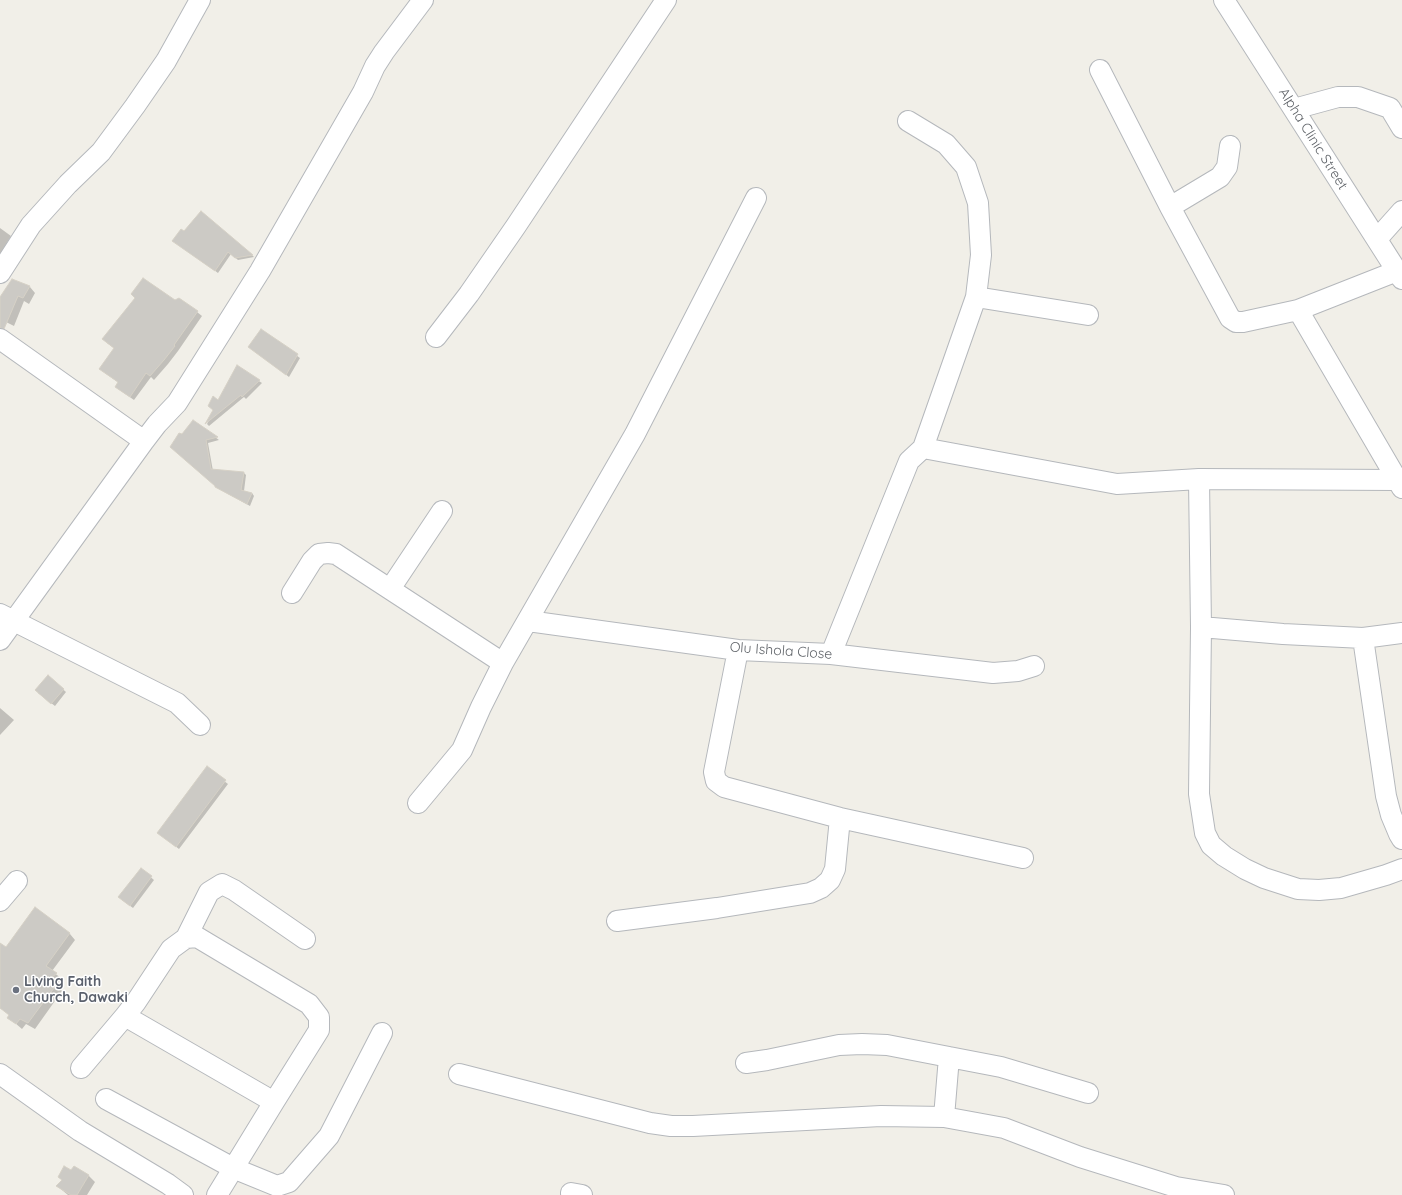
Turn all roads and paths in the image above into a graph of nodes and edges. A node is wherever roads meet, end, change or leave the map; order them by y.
1 (200, 0) edge
2 (423, 0) edge
3 (666, 0) edge
4 (1224, 0) edge
5 (1100, 70) dead end
6 (1294, 109) junction
7 (908, 121) dead end
8 (1402, 128) edge
9 (1230, 146) dead end
10 (756, 198) dead end
11 (1170, 207) junction
12 (1402, 211) edge
13 (1377, 239) junction
14 (0, 273) edge
15 (1400, 275) edge
16 (976, 297) junction
17 (1298, 310) junction
18 (1088, 315) dead end
19 (436, 337) dead end
20 (0, 339) edge
21 (144, 441) junction
22 (923, 448) junction
23 (1198, 479) junction
24 (1399, 484) edge
25 (442, 512) dead end
26 (390, 589) junction
27 (292, 593) dead end
28 (8, 617) edge
29 (528, 621) junction
30 (1201, 627) junction
31 (1402, 633) edge
32 (1363, 638) junction
33 (0, 640) edge
34 (738, 650) junction
35 (831, 654) junction
36 (503, 663) junction
37 (1034, 666) dead end
38 (200, 725) dead end
39 (418, 803) dead end
40 (840, 818) junction
41 (1402, 839) edge
42 (1023, 858) dead end
43 (1402, 869) edge
44 (18, 881) dead end
45 (0, 902) edge
46 (617, 921) dead end
47 (186, 938) junction
48 (305, 939) dead end
49 (125, 1016) junction
50 (382, 1033) dead end
51 (949, 1057) junction
52 (746, 1063) dead end
53 (81, 1068) dead end
54 (0, 1074) edge
55 (459, 1074) dead end
56 (1088, 1093) dead end
57 (106, 1099) dead end
58 (274, 1102) junction
59 (944, 1117) junction
60 (233, 1168) junction
61 (1174, 1191) edge
62 (183, 1195) edge
63 (217, 1195) edge
64 (1224, 1195) edge

1 - 14 street
2 - 21 street
3 - 19 street
4 - 6 street, Alpha Clinic Street
5 - 11 street
6 - 8 street
6 - 13 street, Alpha Clinic Street
7 - 16 street
9 - 11 street
10 - 29 street
11 - 17 street
12 - 13 street
13 - 15 street, Alpha Clinic Street
15 - 17 street
16 - 18 street
16 - 22 street
17 - 24 street
20 - 21 street
21 - 28 street
22 - 23 street
22 - 35 street
23 - 24 street
23 - 30 street
25 - 26 street
26 - 27 street
26 - 36 street
28 - 33 street
28 - 38 street
29 - 34 street, Olu Ishola Close
29 - 36 street
30 - 32 street
30 - 43 street
31 - 32 street
32 - 41 street
34 - 35 street, Olu Ishola Close
34 - 40 street
35 - 37 street, Olu Ishola Close
36 - 39 street
40 - 42 street
40 - 46 street
44 - 45 street
47 - 48 street
47 - 49 street
47 - 58 street
49 - 53 street
49 - 58 street
50 - 60 street
51 - 52 street
51 - 56 street
51 - 59 street
54 - 62 street
55 - 59 street
57 - 60 street
58 - 60 street
59 - 61 street
60 - 63 street
61 - 64 street

